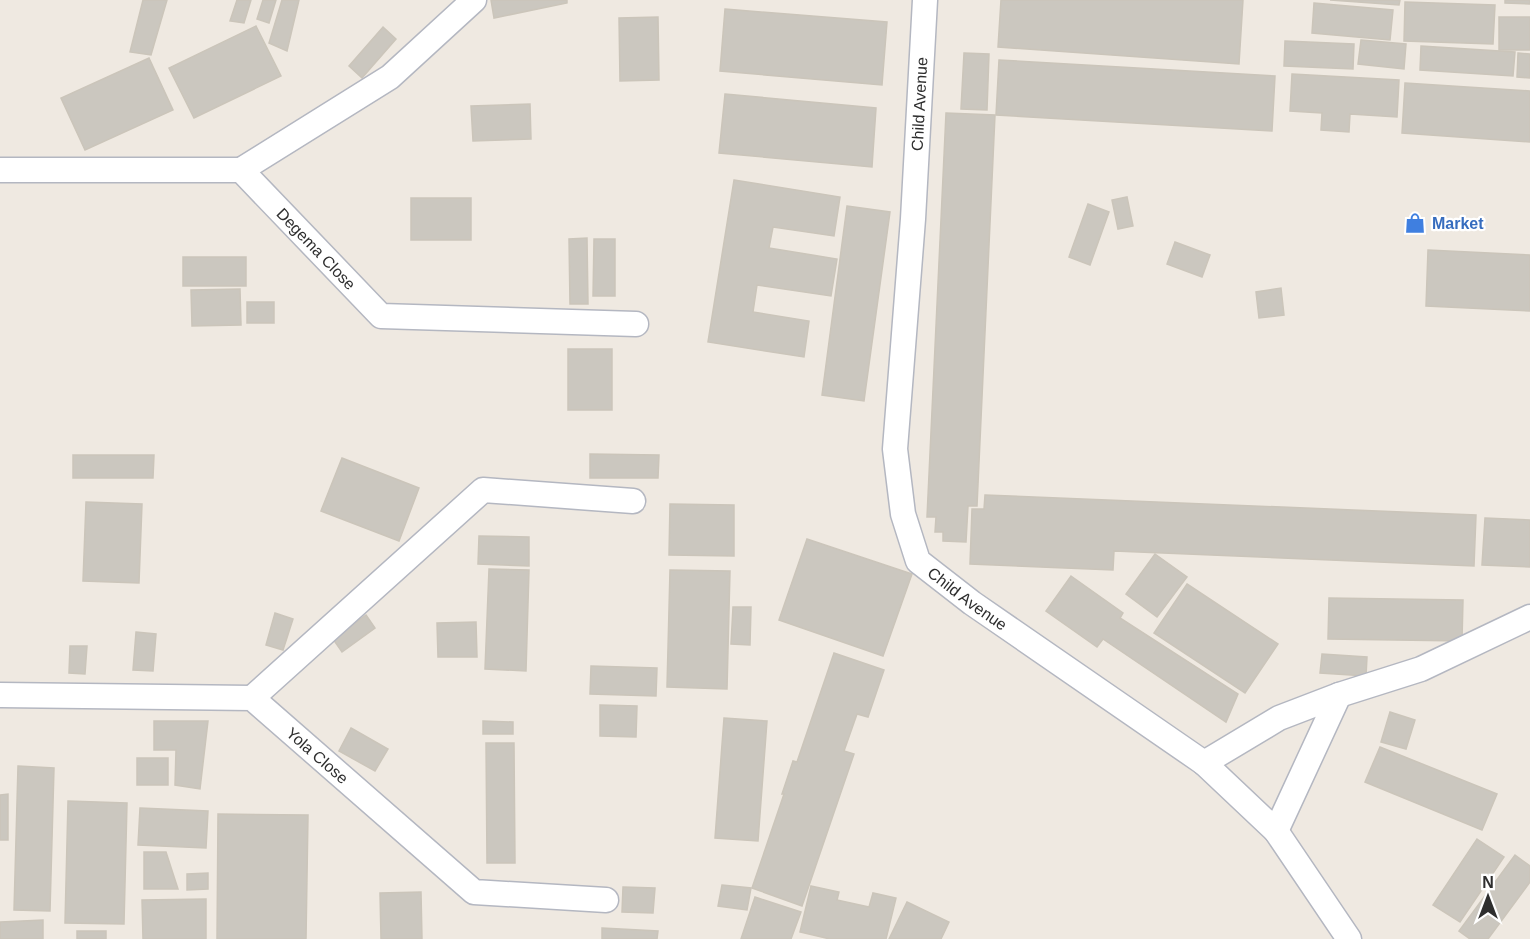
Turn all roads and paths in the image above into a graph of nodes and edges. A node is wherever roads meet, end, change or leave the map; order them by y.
1 (474, 0) edge
2 (925, 0) edge
3 (0, 170) edge
4 (241, 170) junction
5 (636, 324) dead end
6 (633, 501) dead end
7 (1530, 617) edge
8 (0, 695) edge
9 (1340, 695) junction
10 (252, 698) junction
11 (1204, 763) junction
12 (1276, 831) junction
13 (606, 900) dead end
14 (1349, 939) edge

1 - 4 street
2 - 11 street, Child Avenue
3 - 4 street
4 - 5 street, Degema Close
6 - 10 street
7 - 9 street
8 - 10 street
9 - 11 street
9 - 12 street
10 - 13 street, Yola Close
11 - 12 street, Child Avenue
12 - 14 street, Child Avenue

